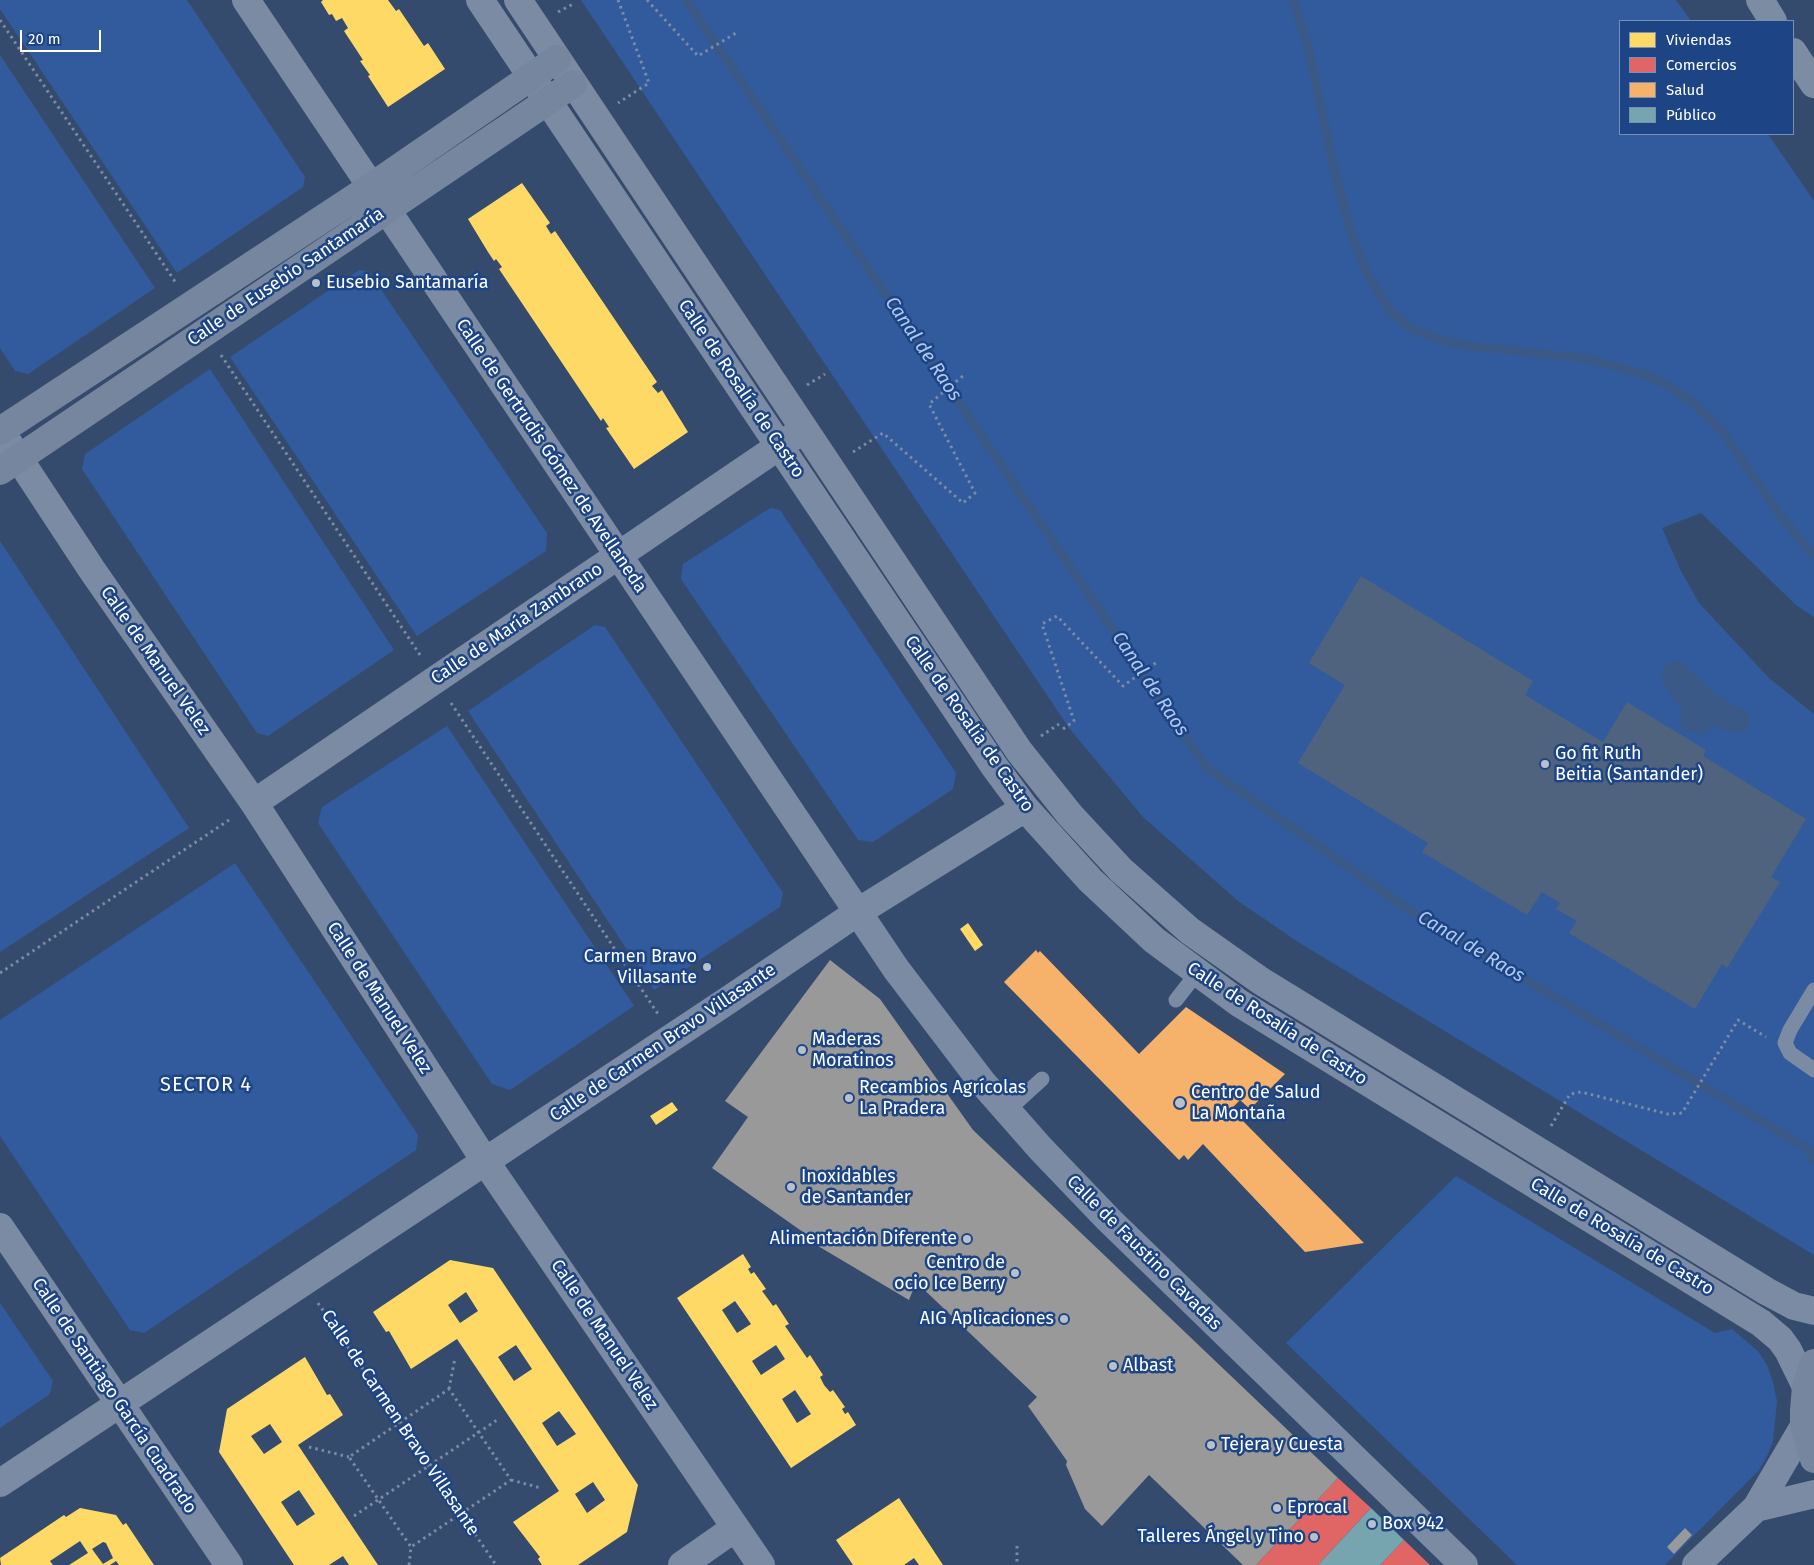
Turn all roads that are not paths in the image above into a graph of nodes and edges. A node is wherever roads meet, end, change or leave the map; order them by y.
1 (246, 0) edge
2 (480, 0) edge
3 (518, 0) edge
4 (1760, 0) edge
5 (1772, 20) edge
6 (1794, 54) edge
7 (557, 59) junction
8 (530, 76) junction
9 (573, 84) junction
10 (1814, 84) edge
11 (548, 101) junction
12 (371, 187) junction
13 (386, 210) junction
14 (805, 429) junction
15 (0, 430) edge
16 (780, 446) junction
17 (9, 465) edge
18 (618, 556) junction
19 (254, 803) junction
20 (1025, 808) junction
21 (858, 912) junction
22 (1197, 973) junction
23 (1814, 990) edge
24 (1176, 1000) dead end
25 (1814, 1070) edge
26 (1042, 1079) dead end
27 (1008, 1111) junction
28 (485, 1162) junction
29 (0, 1228) edge
30 (1814, 1311) edge
31 (1810, 1375) edge
32 (118, 1405) junction
33 (1804, 1426) junction
34 (1814, 1458) edge
35 (0, 1483) edge
36 (1814, 1494) edge
37 (1756, 1508) junction
38 (735, 1528) junction
39 (229, 1565) edge
40 (682, 1565) edge
41 (761, 1565) edge
42 (1464, 1565) edge
43 (1696, 1565) edge

1 - 12 street, Calle de Gertrudis Gómez de Avellaneda
2 - 8 street, Calle de Rosalía de Castro
3 - 7 street, Calle de Rosalía de Castro
4 - 5 highway
6 - 10 highway
7 - 8 main road, Calle de Eusebio Santamaría
7 - 9 street, Calle de Rosalía de Castro
8 - 11 street, Calle de Rosalía de Castro
8 - 12 main road, Calle de Eusebio Santamaría
9 - 11 main road, Calle de Eusebio Santamaría
9 - 14 street, Calle de Rosalía de Castro
11 - 13 main road, Calle de Eusebio Santamaría
11 - 16 street, Calle de Rosalía de Castro
12 - 13 street, Calle de Gertrudis Gómez de Avellaneda
12 - 15 main road, Calle de Eusebio Santamaría
13 - 17 main road, Calle de Eusebio Santamaría
13 - 18 street, Calle de Gertrudis Gómez de Avellaneda
14 - 16 street, Calle de María Zambrano
14 - 30 street, Calle de Rosalía de Castro
15 - 17 street, Calle de Manuel Velez
16 - 18 street, Calle de María Zambrano
16 - 20 street, Calle de Rosalía de Castro
17 - 19 street, Calle de Manuel Velez
18 - 19 street, Calle de María Zambrano
18 - 21 street, Calle de Gertrudis Gómez de Avellaneda
19 - 28 street, Calle de Manuel Velez
20 - 21 street, Calle de Carmen Bravo Villasante
20 - 22 street, Calle de Rosalía de Castro
21 - 27 street, Calle de Faustino Cavadas
21 - 28 street, Calle de Carmen Bravo Villasante
22 - 24 lane
22 - 31 street, Calle de Rosalía de Castro
23 - 25 lane
26 - 27 lane
27 - 42 street, Calle de Faustino Cavadas
28 - 32 street, Calle de Carmen Bravo Villasante
28 - 38 street, Calle de Manuel Velez
29 - 32 street, Calle de Santiago García Cuadrado
31 - 33 main road
32 - 35 street, Calle de Carmen Bravo Villasante
32 - 39 street, Calle de Santiago García Cuadrado
33 - 34 main road
33 - 37 street
36 - 37 street
37 - 43 street
38 - 40 street
38 - 41 street, Calle de Manuel Velez

